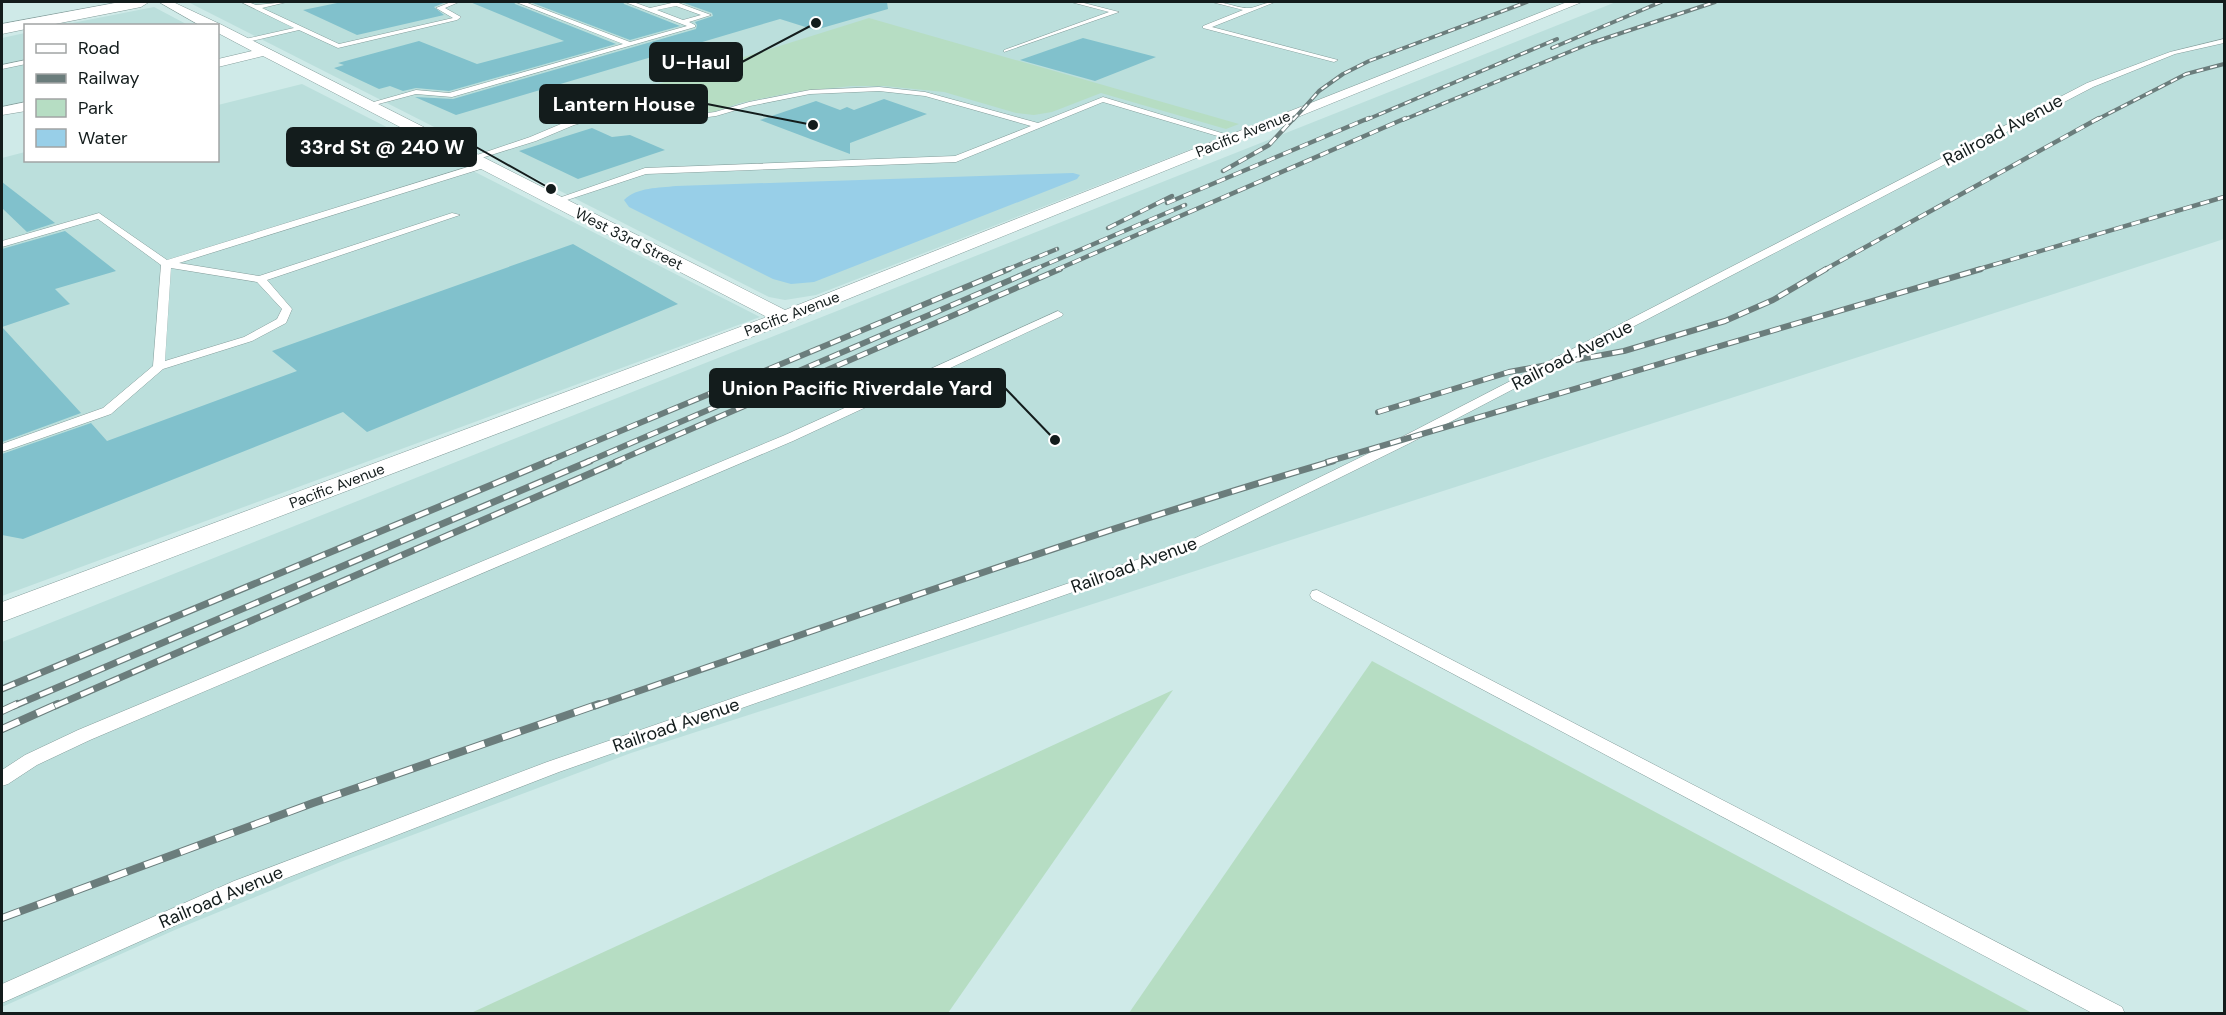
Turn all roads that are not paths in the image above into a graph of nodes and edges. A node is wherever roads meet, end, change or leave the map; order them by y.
1 (141, 2) edge
2 (165, 2) edge
3 (244, 2) edge
4 (284, 2) edge
5 (456, 2) edge
6 (522, 2) edge
7 (628, 2) edge
8 (1074, 2) edge
9 (1215, 2) edge
10 (1272, 2) edge
11 (1576, 2) edge
12 (256, 7) junction
13 (650, 10) junction
14 (1250, 10) junction
15 (682, 22) junction
16 (28, 24) edge
17 (206, 24) edge
18 (24, 25) edge
19 (301, 28) junction
20 (2, 29) edge
21 (219, 30) edge
22 (243, 41) junction
23 (2224, 41) edge
24 (630, 44) junction
25 (1006, 51) dead end
26 (264, 52) junction
27 (1334, 60) dead end
28 (24, 62) edge
29 (219, 63) edge
30 (2, 67) edge
31 (367, 105) junction
32 (24, 106) edge
33 (2, 111) edge
34 (1038, 125) junction
35 (1234, 138) junction
36 (478, 161) junction
37 (555, 201) junction
38 (455, 215) dead end
39 (2, 244) edge
40 (166, 264) junction
41 (260, 279) junction
42 (1058, 314) dead end
43 (784, 318) junction
44 (159, 367) junction
45 (2, 448) edge
46 (1317, 595) dead end
47 (2, 612) edge
48 (2, 779) edge
49 (2, 994) edge
50 (2115, 1014) edge

1 - 16 main road
2 - 17 street, West 33rd Street
3 - 12 lane
4 - 12 lane
5 - 19 lane
6 - 24 lane
7 - 13 lane
8 - 25 lane
9 - 14 lane
10 - 14 lane
11 - 35 street, Pacific Avenue
12 - 19 lane
13 - 15 lane
13 - 15 lane
14 - 27 lane
15 - 24 lane
18 - 20 main road
19 - 22 lane
21 - 22 street, West 33rd Street
22 - 26 street, West 33rd Street
23 - 49 lane, Railroad Avenue
24 - 31 lane
26 - 29 street
26 - 31 street, West 33rd Street
28 - 30 lane
31 - 36 street, West 33rd Street
32 - 33 street
34 - 35 lane
34 - 36 lane
34 - 37 lane
35 - 43 street, Pacific Avenue
36 - 37 street, West 33rd Street
36 - 40 lane
37 - 43 street, West 33rd Street
38 - 41 lane
39 - 40 lane
40 - 41 lane
40 - 44 lane
41 - 44 lane
42 - 48 lane
43 - 47 street, Pacific Avenue
44 - 45 lane
46 - 50 lane

